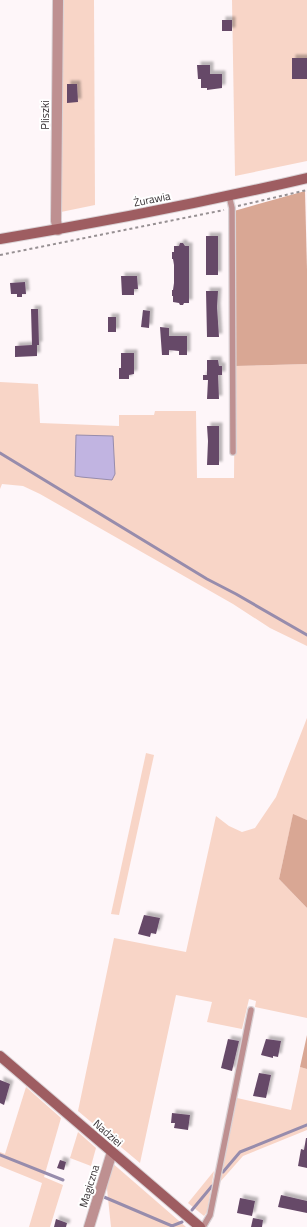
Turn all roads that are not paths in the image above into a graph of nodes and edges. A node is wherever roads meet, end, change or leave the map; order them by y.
1 (58, 0) edge
2 (307, 178) edge
3 (229, 196) junction
4 (58, 230) junction
5 (0, 240) edge
6 (233, 452) dead end
7 (251, 1010) dead end
8 (0, 1056) edge
9 (112, 1152) junction
10 (89, 1227) edge
11 (200, 1227) edge
12 (203, 1227) edge

1 - 4 street, Pliszki
2 - 3 main road, Żurawia
3 - 4 main road, Żurawia
3 - 6 lane
4 - 5 main road, Żurawia
7 - 12 lane
8 - 9 main road, Nadziei
9 - 10 street, Magiczna
9 - 11 main road, Nadziei

